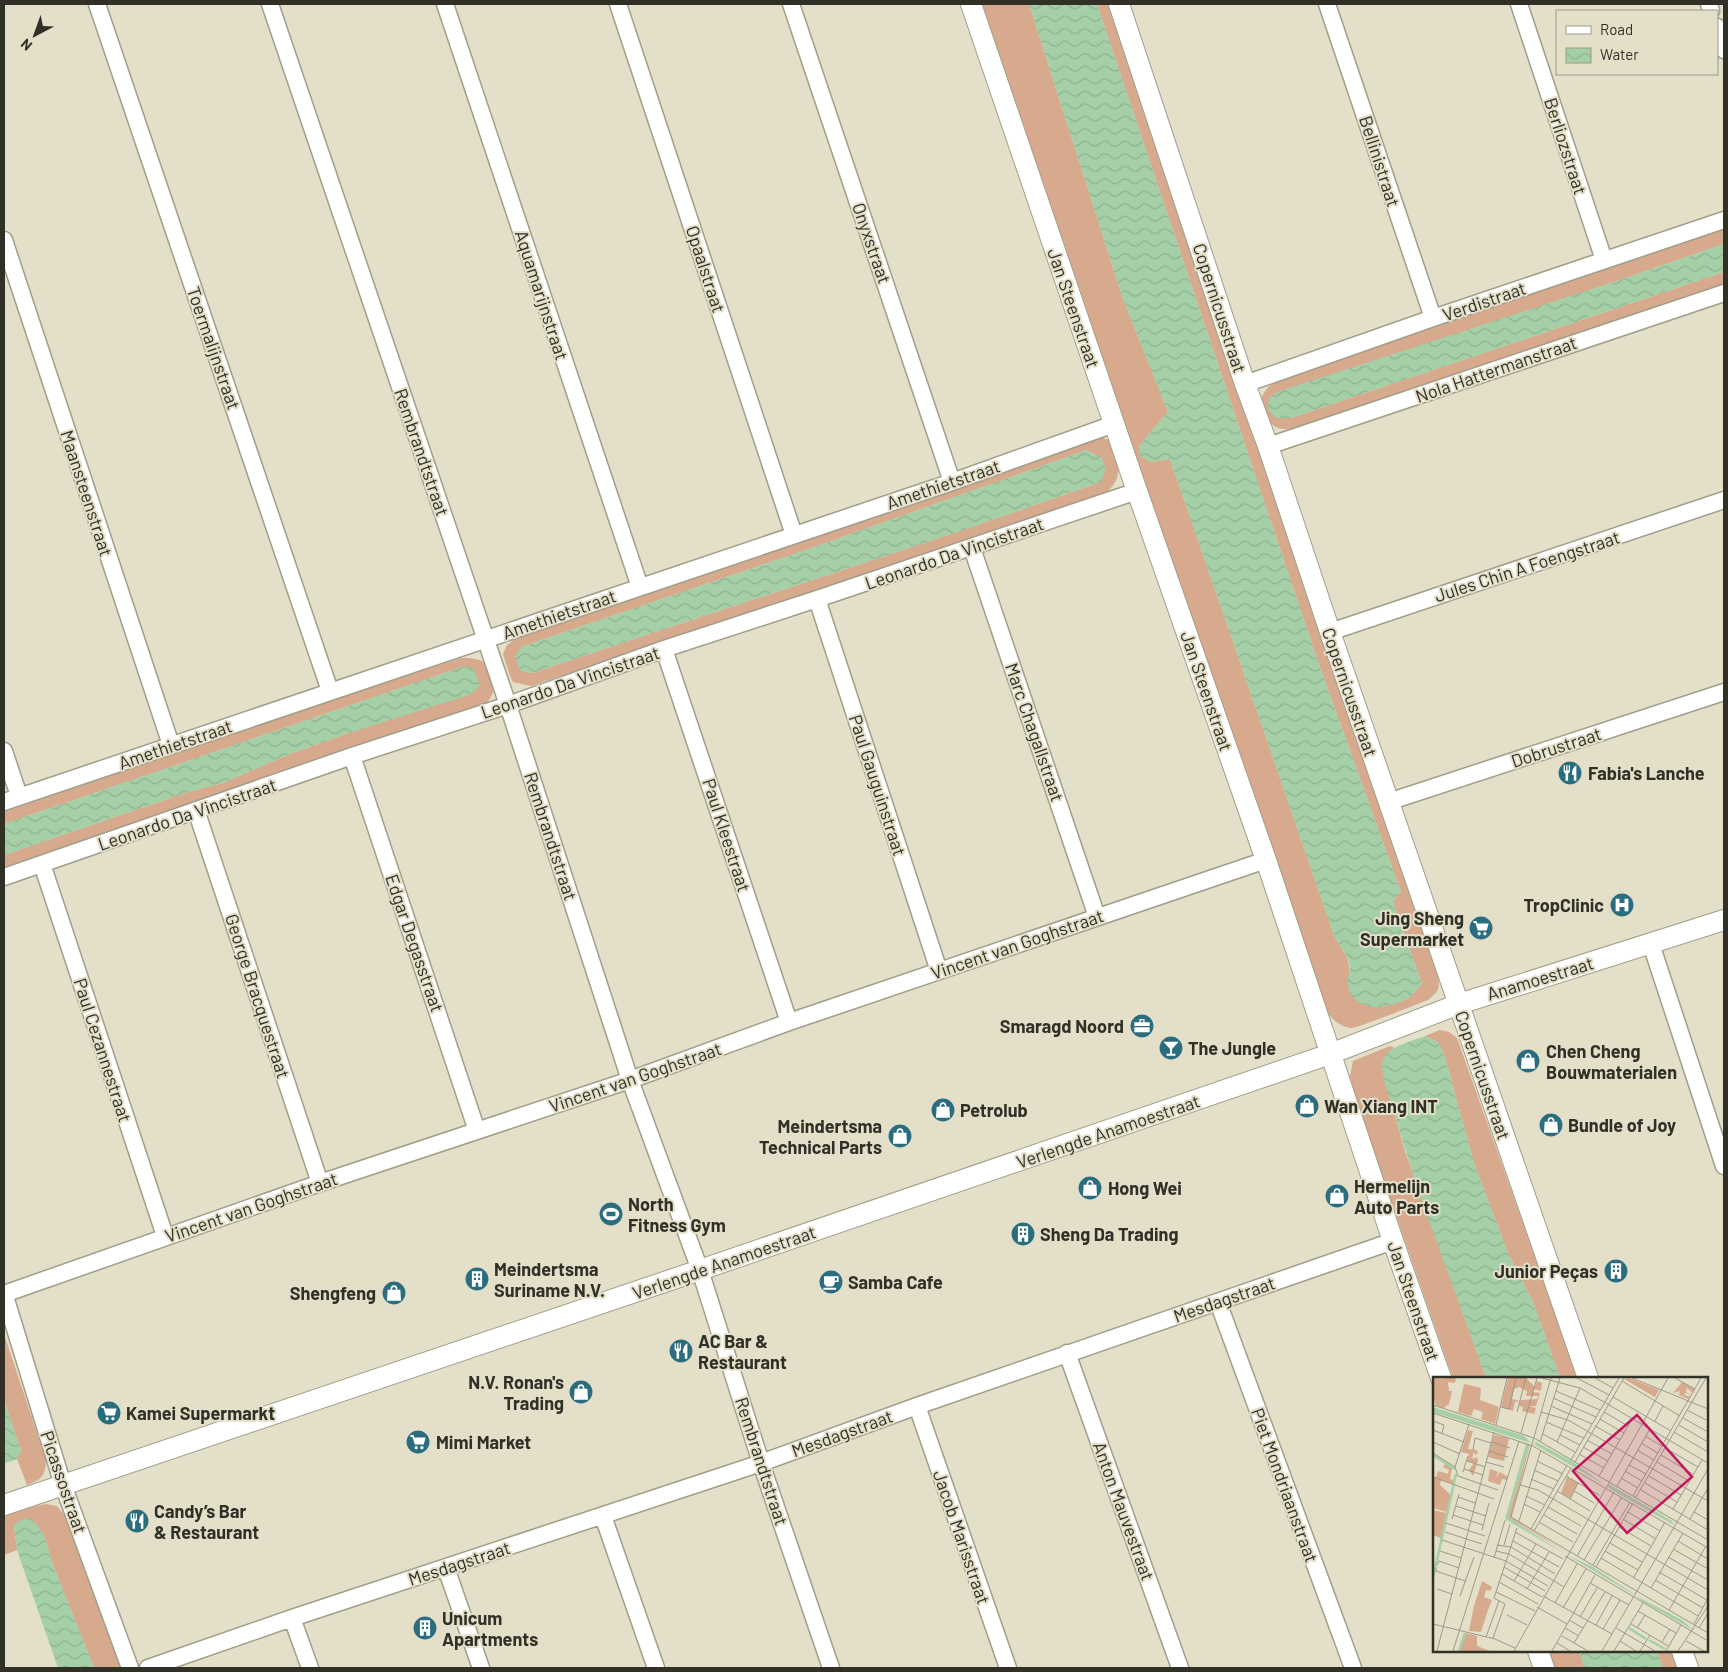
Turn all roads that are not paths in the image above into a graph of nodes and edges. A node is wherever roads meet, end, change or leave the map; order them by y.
1 (97, 4) edge
2 (270, 4) edge
3 (445, 4) edge
4 (618, 4) edge
5 (791, 4) edge
6 (970, 4) edge
7 (1119, 4) edge
8 (1328, 4) edge
9 (1519, 4) edge
10 (1718, 30) edge
11 (1724, 50) edge
12 (1724, 220) edge
13 (4, 240) edge
14 (1604, 260) junction
15 (1724, 293) edge
16 (1433, 318) junction
17 (1245, 384) junction
18 (1114, 424) junction
19 (1268, 446) junction
20 (952, 482) junction
21 (1137, 492) junction
22 (1724, 500) edge
23 (794, 535) junction
24 (972, 548) junction
25 (640, 587) junction
26 (818, 599) junction
27 (1330, 632) junction
28 (485, 640) junction
29 (664, 649) junction
30 (330, 691) junction
31 (1724, 692) edge
32 (508, 705) junction
33 (171, 745) junction
34 (4, 751) edge
35 (352, 756) junction
36 (12, 799) edge
37 (1388, 802) junction
38 (196, 810) junction
39 (1266, 860) junction
40 (42, 864) junction
41 (4, 877) edge
42 (1097, 917) junction
43 (1724, 920) edge
44 (1651, 944) junction
45 (939, 971) junction
46 (1459, 1004) junction
47 (789, 1022) junction
48 (1330, 1054) junction
49 (630, 1080) junction
50 (477, 1131) junction
51 (1724, 1166) edge
52 (320, 1183) junction
53 (165, 1236) junction
54 (1393, 1241) junction
55 (700, 1270) junction
56 (4, 1294) edge
57 (1218, 1302) junction
58 (1067, 1353) junction
59 (1441, 1377) edge
60 (1588, 1377) edge
61 (917, 1406) junction
62 (762, 1463) junction
63 (63, 1484) junction
64 (4, 1505) edge
65 (603, 1516) junction
66 (446, 1568) junction
67 (292, 1618) junction
68 (1538, 1652) edge
69 (1682, 1652) edge
70 (130, 1668) edge
71 (148, 1668) edge
72 (310, 1668) edge
73 (482, 1668) edge
74 (656, 1668) edge
75 (831, 1668) edge
76 (1008, 1668) edge
77 (1180, 1668) edge
78 (1353, 1668) edge
79 (1544, 1668) edge
80 (1688, 1668) edge

1 - 30 street, Toermalijnstraat
2 - 28 street, Rembrandtstraat
3 - 25 street, Aquamarijnstraat
4 - 23 street, Opaalstraat
5 - 20 street, Onyxstraat
6 - 18 street, Jan Steenstraat
7 - 17 street, Copernicusstraat
8 - 16 street, Bellinistraat
9 - 14 street, Berliozstraat
10 - 11 street
12 - 14 street, Verdistraat
13 - 33 street, Maansteenstraat
14 - 16 street, Verdistraat
15 - 19 street, Nola Hattermanstraat
16 - 17 street, Verdistraat
17 - 19 street, Copernicusstraat
18 - 20 street, Amethietstraat
18 - 21 street, Jan Steenstraat
19 - 27 street, Copernicusstraat
20 - 23 street, Amethietstraat
21 - 24 street, Leonardo Da Vincistraat
21 - 39 street, Jan Steenstraat
22 - 27 street, Jules Chin A Foengstraat
23 - 25 street, Amethietstraat
24 - 26 street, Leonardo Da Vincistraat
24 - 42 street, Marc Chagallstraat
25 - 28 street, Amethietstraat
26 - 29 street, Leonardo Da Vincistraat
26 - 45 street, Paul Gauguinstraat
27 - 37 street, Copernicusstraat
28 - 30 street, Amethietstraat
28 - 32 street, Rembrandtstraat
29 - 32 street, Leonardo Da Vincistraat
29 - 47 street, Paul Kleestraat
30 - 33 street, Amethietstraat
31 - 37 street, Dobrustraat
32 - 35 street, Leonardo Da Vincistraat
32 - 49 street, Rembrandtstraat
33 - 36 street, Amethietstraat
34 - 36 street
35 - 38 street, Leonardo Da Vincistraat
35 - 50 street, Edgar Degasstraat
37 - 46 street, Copernicusstraat
38 - 40 street, Leonardo Da Vincistraat
38 - 52 street, George Bracquestraat
39 - 42 street, Vincent van Goghstraat
39 - 48 street, Jan Steenstraat
40 - 41 street, Leonardo Da Vincistraat
40 - 53 street, Paul Cezannestraat
42 - 45 street, Vincent van Goghstraat
43 - 44 street, Anamoestraat
44 - 46 street, Anamoestraat
44 - 51 street
45 - 47 street, Vincent van Goghstraat
46 - 48 street, Anamoestraat
46 - 60 street, Copernicusstraat
47 - 49 street, Vincent van Goghstraat
48 - 54 street, Jan Steenstraat
48 - 55 street, Verlengde Anamoestraat
49 - 50 street, Vincent van Goghstraat
49 - 55 street, Rembrandtstraat
50 - 52 street, Vincent van Goghstraat
52 - 53 street, Vincent van Goghstraat
53 - 56 street, Vincent van Goghstraat
54 - 57 street, Mesdagstraat
54 - 59 street, Jan Steenstraat
55 - 62 street, Rembrandtstraat
55 - 63 street, Verlengde Anamoestraat
56 - 63 street, Picassostraat
57 - 58 street, Mesdagstraat
57 - 78 street, Piet Mondriaanstraat
58 - 61 street, Mesdagstraat
58 - 77 street, Anton Mauvestraat
61 - 62 street, Mesdagstraat
61 - 76 street, Jacob Marisstraat
62 - 65 street, Mesdagstraat
62 - 75 street, Rembrandtstraat
63 - 64 street, Verlengde Anamoestraat
63 - 70 street, Picassostraat
65 - 66 street, Mesdagstraat
65 - 74 street
66 - 67 street, Mesdagstraat
66 - 73 street
67 - 71 street, Mesdagstraat
67 - 72 street
68 - 79 street
69 - 80 street

